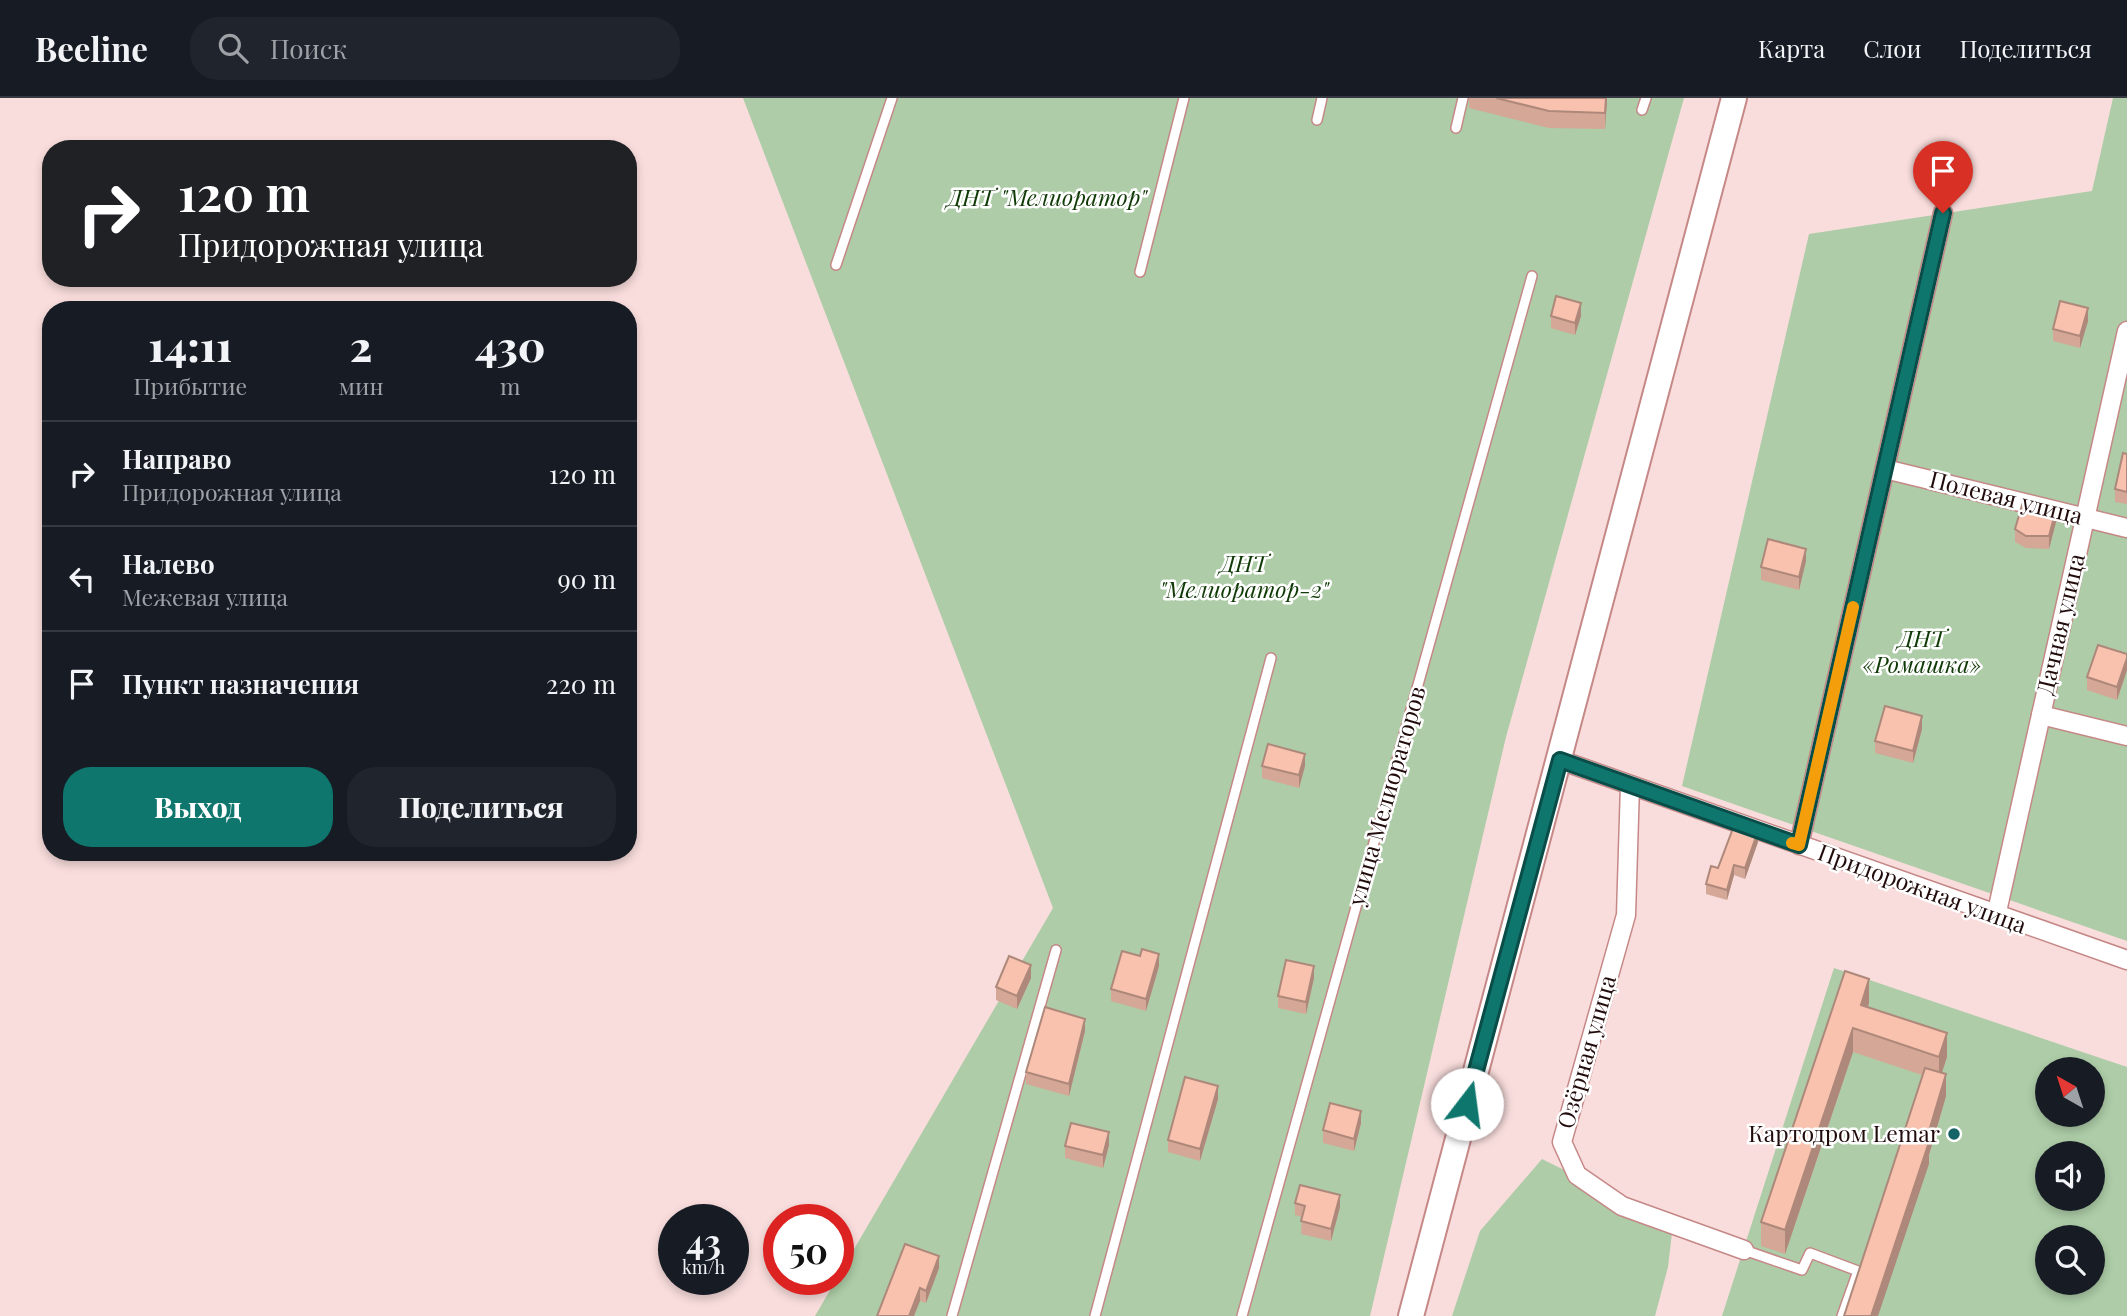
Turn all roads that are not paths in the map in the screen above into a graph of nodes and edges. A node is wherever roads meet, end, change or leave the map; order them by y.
1 (892, 98) edge
2 (1184, 98) edge
3 (1322, 98) edge
4 (1463, 98) edge
5 (1646, 98) edge
6 (1734, 98) edge
7 (1642, 110) dead end
8 (1317, 120) dead end
9 (1456, 128) dead end
10 (1943, 213) dead end
11 (836, 265) dead end
12 (1140, 272) dead end
13 (1532, 276) dead end
14 (2126, 336) edge
15 (1885, 469) junction
16 (2085, 517) junction
17 (2127, 528) edge
18 (1271, 657) dead end
19 (2041, 715) junction
20 (2127, 736) edge
21 (1560, 760) junction
22 (1630, 785) junction
23 (1799, 845) junction
24 (1996, 916) junction
25 (1056, 950) dead end
26 (2127, 960) edge
27 (1744, 1250) joint
28 (952, 1316) edge
29 (1095, 1316) edge
30 (1242, 1316) edge
31 (1410, 1316) edge
32 (1842, 1316) edge

1 - 11 lane
2 - 12 lane
3 - 8 lane
4 - 9 lane
5 - 7 lane
6 - 21 main road
10 - 15 street
13 - 30 lane, улица Мелиораторов
14 - 16 street, Дачная улица
15 - 16 street, Полевая улица
15 - 23 street
16 - 17 street, Полевая улица
16 - 19 street, Дачная улица
18 - 29 lane
19 - 20 street
19 - 24 street, Дачная улица
21 - 22 street, Придорожная улица
21 - 31 main road
22 - 23 street, Придорожная улица
22 - 27 street, Озёрная улица
23 - 24 street, Придорожная улица
24 - 26 street, Придорожная улица
25 - 28 lane
27 - 32 lane

